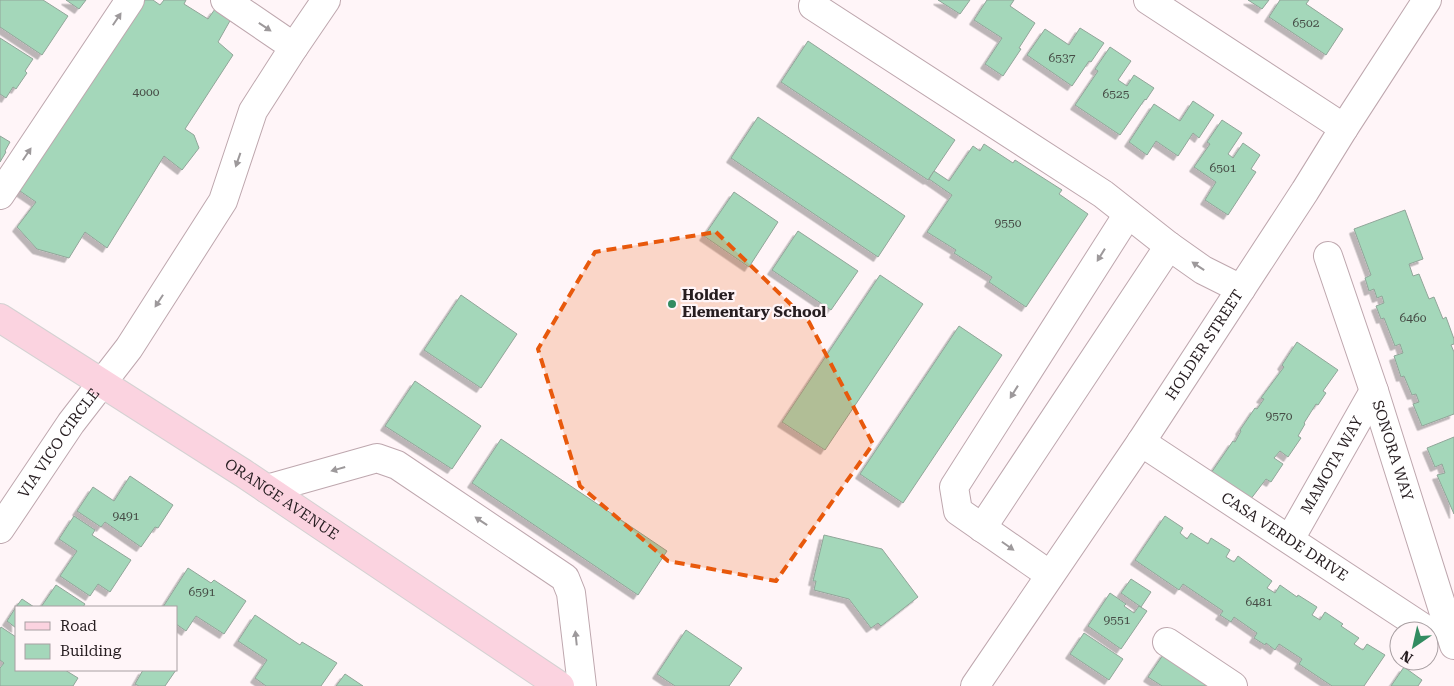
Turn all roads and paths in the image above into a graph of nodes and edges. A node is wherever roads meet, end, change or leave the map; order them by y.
1 (130, 0) edge
2 (225, 0) edge
3 (326, 0) edge
4 (1148, 0) edge
5 (1427, 0) edge
6 (813, 6) dead end
7 (294, 47) junction
8 (1344, 128) junction
9 (0, 195) edge
10 (1128, 214) junction
11 (1169, 246) junction
12 (1328, 256) dead end
13 (1241, 289) junction
14 (0, 318) edge
15 (101, 384) junction
16 (1374, 391) junction
17 (1141, 442) junction
18 (267, 489) junction
19 (982, 528) junction
20 (0, 529) edge
21 (1290, 539) junction
22 (1050, 575) junction
23 (1414, 621) edge
24 (1439, 637) edge
25 (1167, 642) dead end
26 (1454, 646) edge
27 (560, 686) edge
28 (582, 686) edge
29 (975, 686) edge
30 (1233, 686) edge

9 -> 1 street
2 -> 7 street
3 - 7 street, VIA VICO CIRCLE
4 - 8 street
5 - 8 street, HOLDER STREET
6 - 10 street
7 -> 15 street, VIA VICO CIRCLE
8 - 13 street, HOLDER STREET
10 - 11 street
10 -> 19 street
13 -> 11 street
11 - 19 street
12 - 16 street, SONORA WAY
13 - 17 street, HOLDER STREET
14 - 15 main road, ORANGE AVENUE
15 - 18 main road, ORANGE AVENUE
15 - 20 street, VIA VICO CIRCLE
16 - 21 street, MAMOTA WAY
16 - 26 street, SONORA WAY
17 - 21 street, CASA VERDE DRIVE
17 - 22 street, HOLDER STREET
18 - 27 main road, ORANGE AVENUE
28 -> 18 street
19 -> 22 street
21 - 23 street, CASA VERDE DRIVE
22 - 29 street, HOLDER STREET
24 - 26 street, CASA VERDE DRIVE
25 - 30 street

